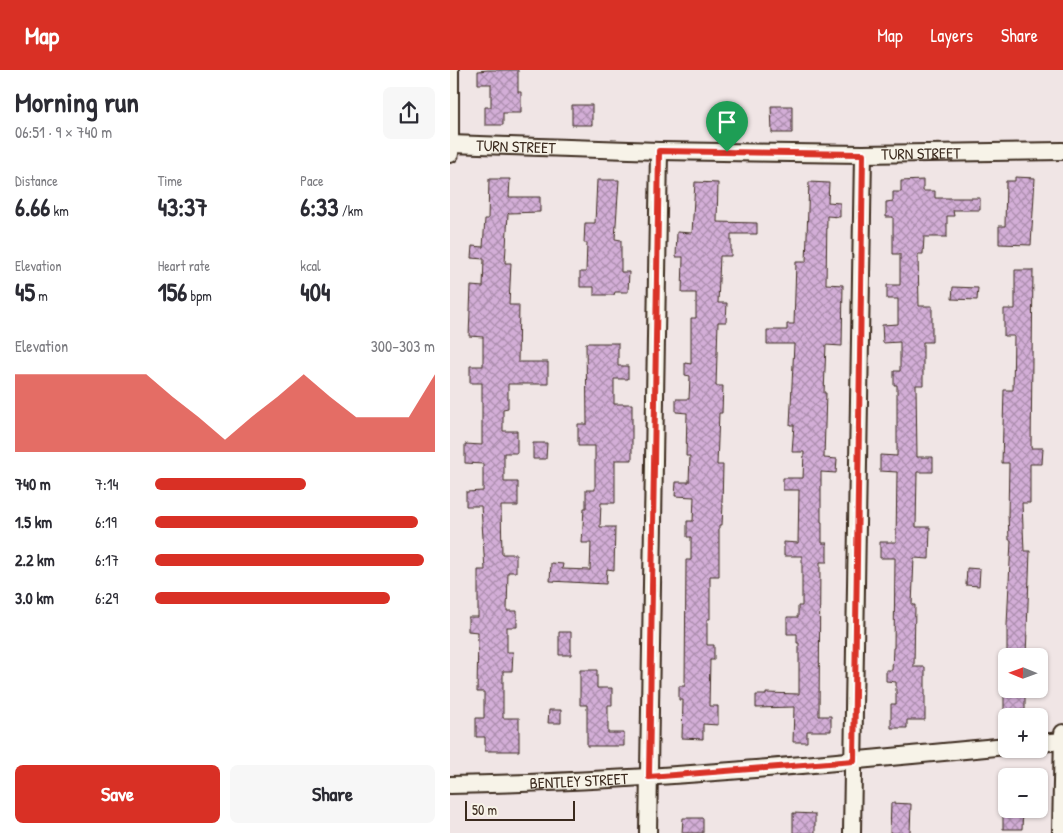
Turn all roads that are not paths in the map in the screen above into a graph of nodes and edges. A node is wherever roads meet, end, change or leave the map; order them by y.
1 (450, 70) edge
2 (450, 144) edge
3 (659, 151) junction
4 (1063, 151) edge
5 (450, 154) edge
6 (863, 154) junction
7 (1063, 733) edge
8 (1063, 741) edge
9 (1048, 742) edge
10 (998, 747) edge
11 (854, 761) junction
12 (649, 777) junction
13 (450, 785) edge
14 (648, 833) edge
15 (852, 833) edge
16 (1061, 833) edge

1 - 2 street
2 - 3 street, TURN STREET
2 - 5 street
3 - 6 street, TURN STREET
3 - 12 street
4 - 6 street, TURN STREET
6 - 11 street
7 - 8 street
8 - 9 street
8 - 16 street
10 - 11 street, BENTLEY STREET
11 - 12 street, BENTLEY STREET
11 - 15 street
12 - 13 street, BENTLEY STREET
12 - 14 street

